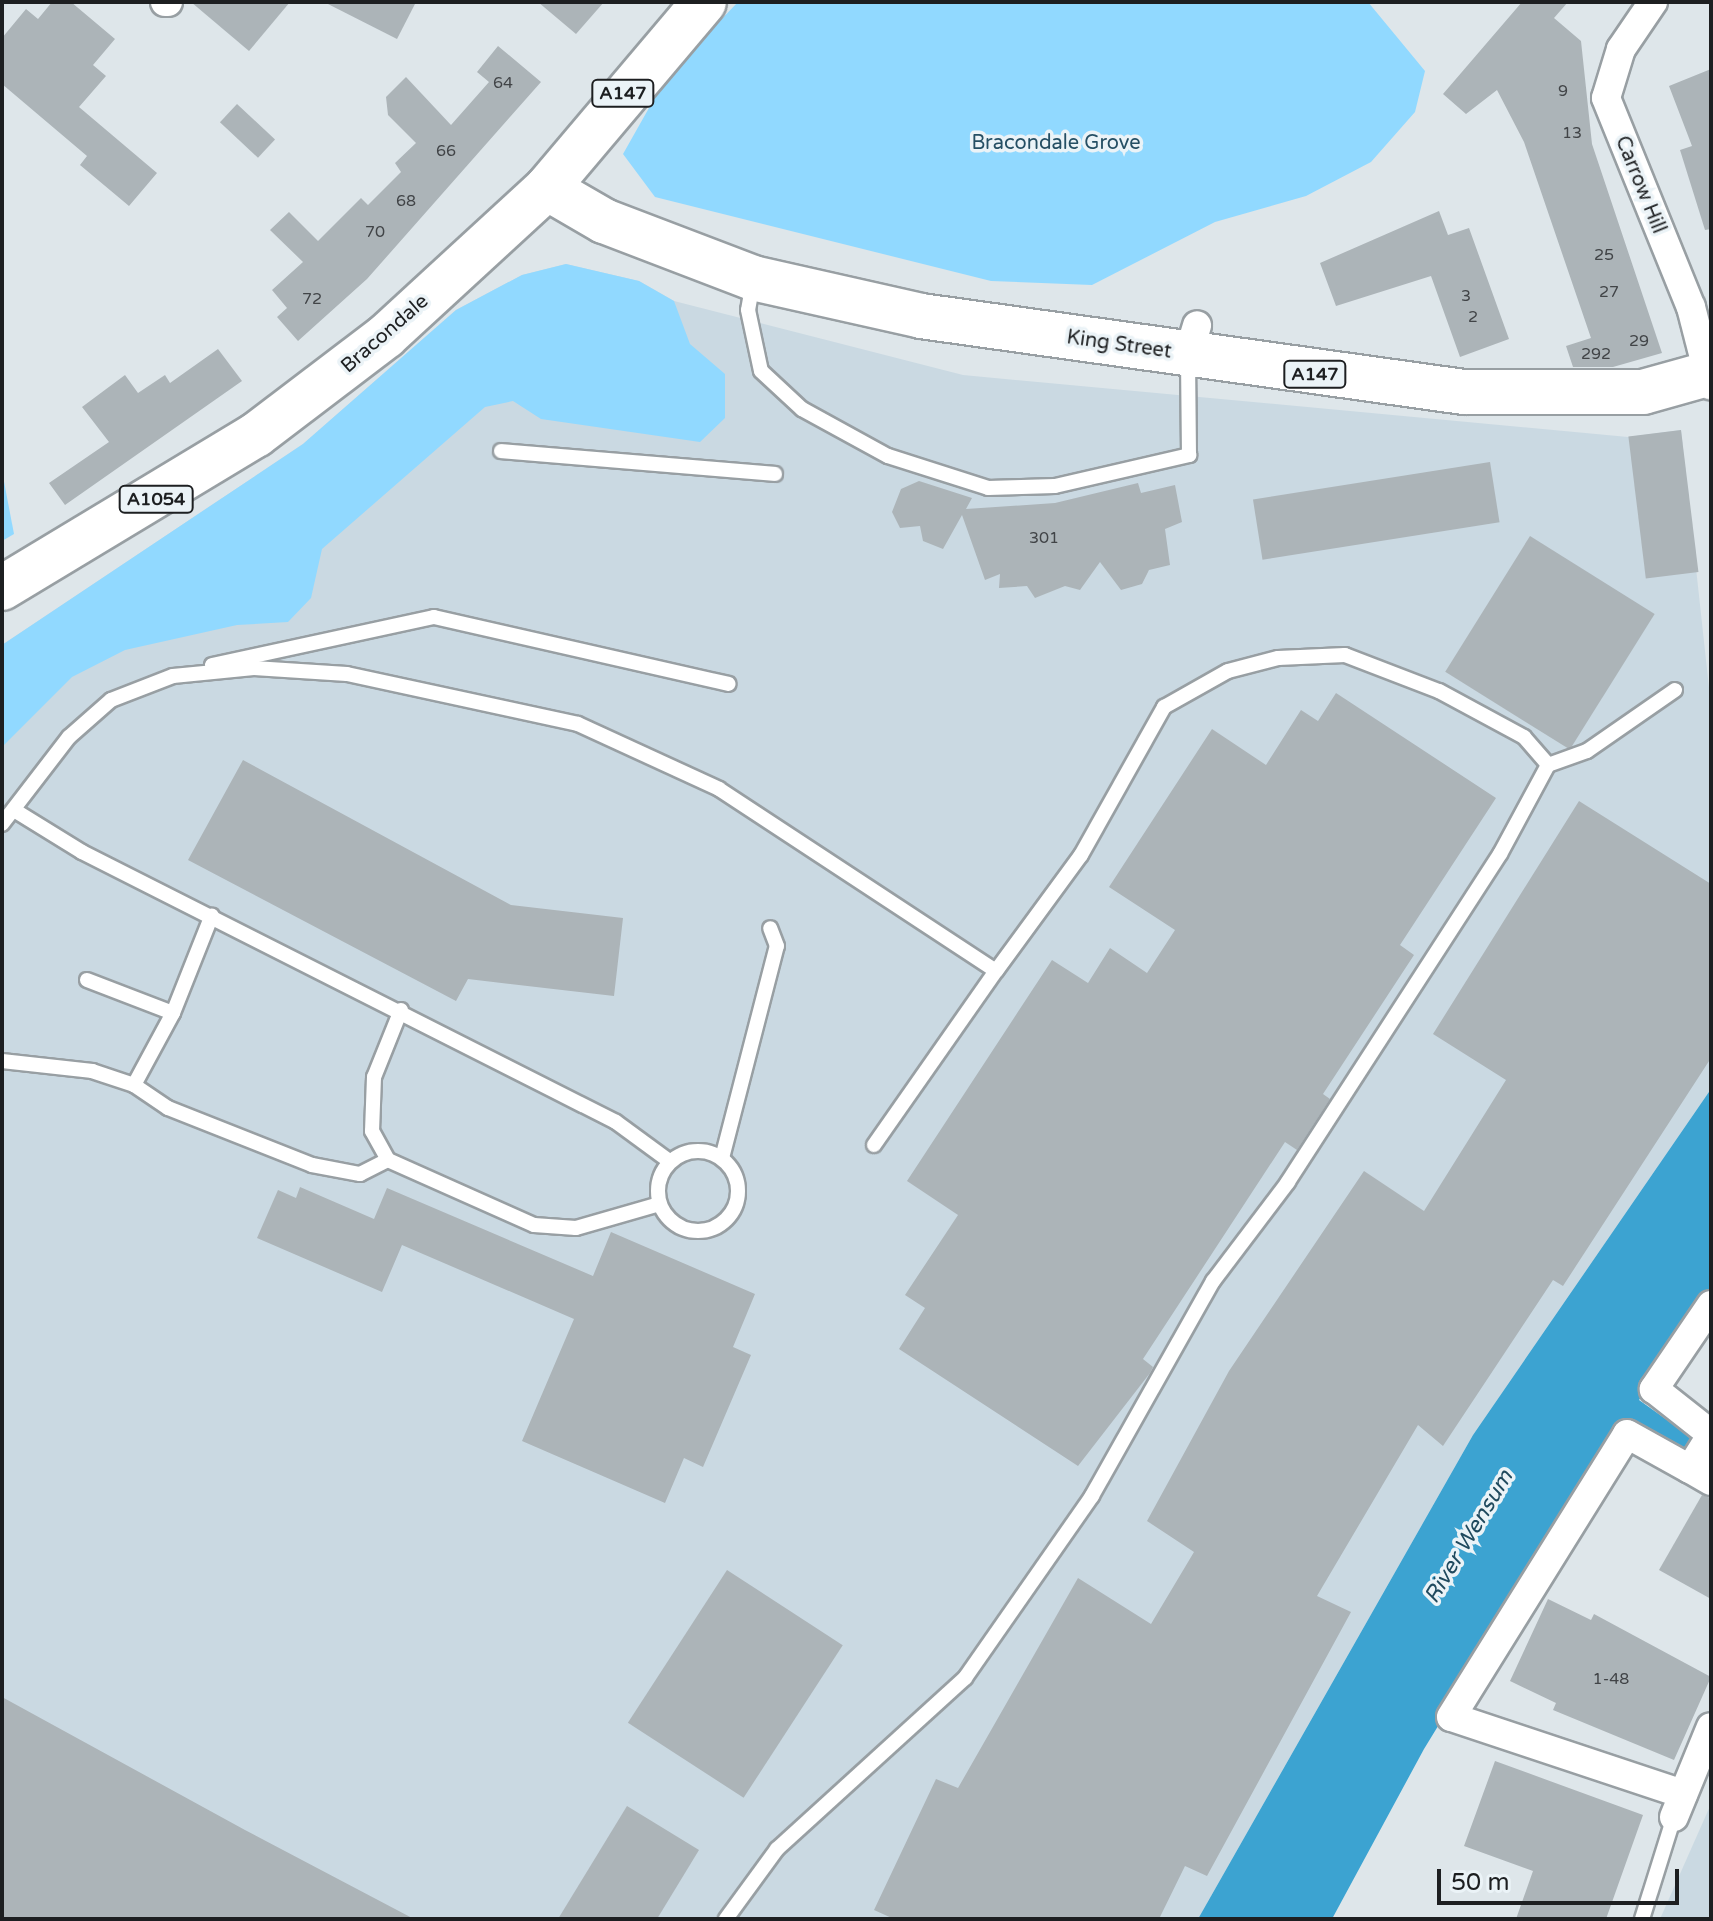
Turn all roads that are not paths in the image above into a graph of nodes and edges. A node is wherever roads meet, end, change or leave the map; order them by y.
1 (704, 2) edge
2 (1653, 2) edge
3 (547, 188) junction
4 (753, 278) junction
5 (1192, 340) junction
6 (1710, 378) edge
7 (501, 451) dead end
8 (775, 474) dead end
9 (2, 588) edge
10 (173, 676) junction
11 (728, 684) dead end
12 (1675, 690) dead end
13 (1548, 765) junction
14 (14, 810) junction
15 (2, 824) edge
16 (212, 915) junction
17 (770, 928) dead end
18 (996, 971) junction
19 (87, 980) dead end
20 (401, 1010) junction
21 (173, 1013) junction
22 (2, 1061) edge
23 (134, 1085) junction
24 (874, 1145) dead end
25 (722, 1158) junction
26 (388, 1160) junction
27 (669, 1161) junction
28 (659, 1204) junction
29 (1711, 1305) edge
30 (1711, 1435) edge
31 (1700, 1475) edge
32 (1711, 1727) edge
33 (1679, 1805) junction
34 (726, 1919) edge
35 (1642, 1919) edge

1 - 3 main road, Bracondale / A147
2 - 6 street, Carrow Hill
3 - 4 main road, King Street / A147
3 - 9 main road, Bracondale / A1054
4 - 5 main road, King Street / A147
4 - 5 lane
5 - 6 main road, King Street / A147
7 - 8 lane
10 - 11 lane
10 - 14 lane
10 - 18 lane
12 - 13 lane
13 - 18 lane
13 - 34 lane
14 - 15 lane
14 - 16 lane
16 - 20 lane
16 - 21 lane
17 - 25 lane
18 - 24 lane
19 - 21 lane
20 - 26 lane
20 - 27 lane
21 - 23 lane
22 - 23 lane
23 - 26 lane
25 - 27 lane
25 - 28 lane
26 - 28 lane
27 - 28 lane
29 - 30 street
30 - 31 street
31 - 33 street
32 - 33 street
33 - 35 lane

